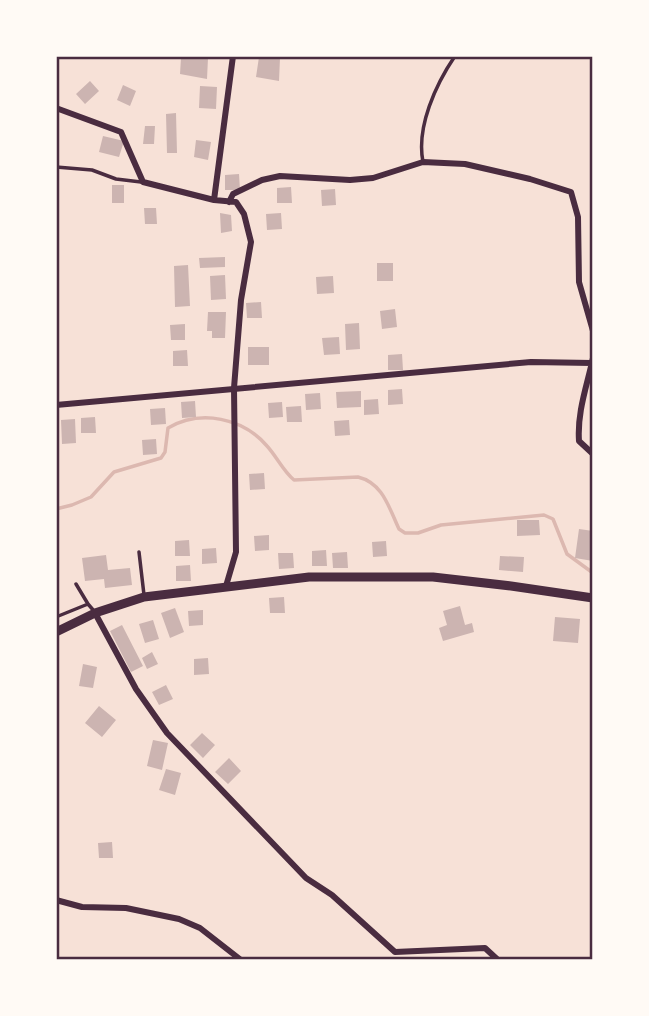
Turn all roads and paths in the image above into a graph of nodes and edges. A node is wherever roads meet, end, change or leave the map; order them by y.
1 (233, 56) edge
2 (455, 56) edge
3 (56, 108) edge
4 (424, 162) junction
5 (56, 167) edge
6 (144, 182) junction
7 (214, 200) junction
8 (229, 202) junction
9 (593, 331) edge
10 (592, 360) edge
11 (234, 388) junction
12 (56, 405) edge
13 (593, 454) edge
14 (139, 552) dead end
15 (76, 584) dead end
16 (226, 586) junction
17 (144, 597) junction
18 (593, 598) edge
19 (89, 604) junction
20 (95, 613) junction
21 (56, 617) edge
22 (56, 632) edge
23 (56, 900) edge
24 (241, 960) edge
25 (498, 960) edge

1 - 7 street
2 - 4 lane
3 - 6 street
4 - 8 street
4 - 9 street
5 - 6 lane
6 - 7 street
7 - 8 street
8 - 11 street
10 - 11 street
10 - 13 street
11 - 12 street
11 - 16 street
14 - 17 lane
15 - 19 lane
16 - 17 main road
16 - 18 main road
17 - 20 main road
19 - 20 lane
19 - 21 lane
20 - 22 main road
20 - 25 street
23 - 24 street

